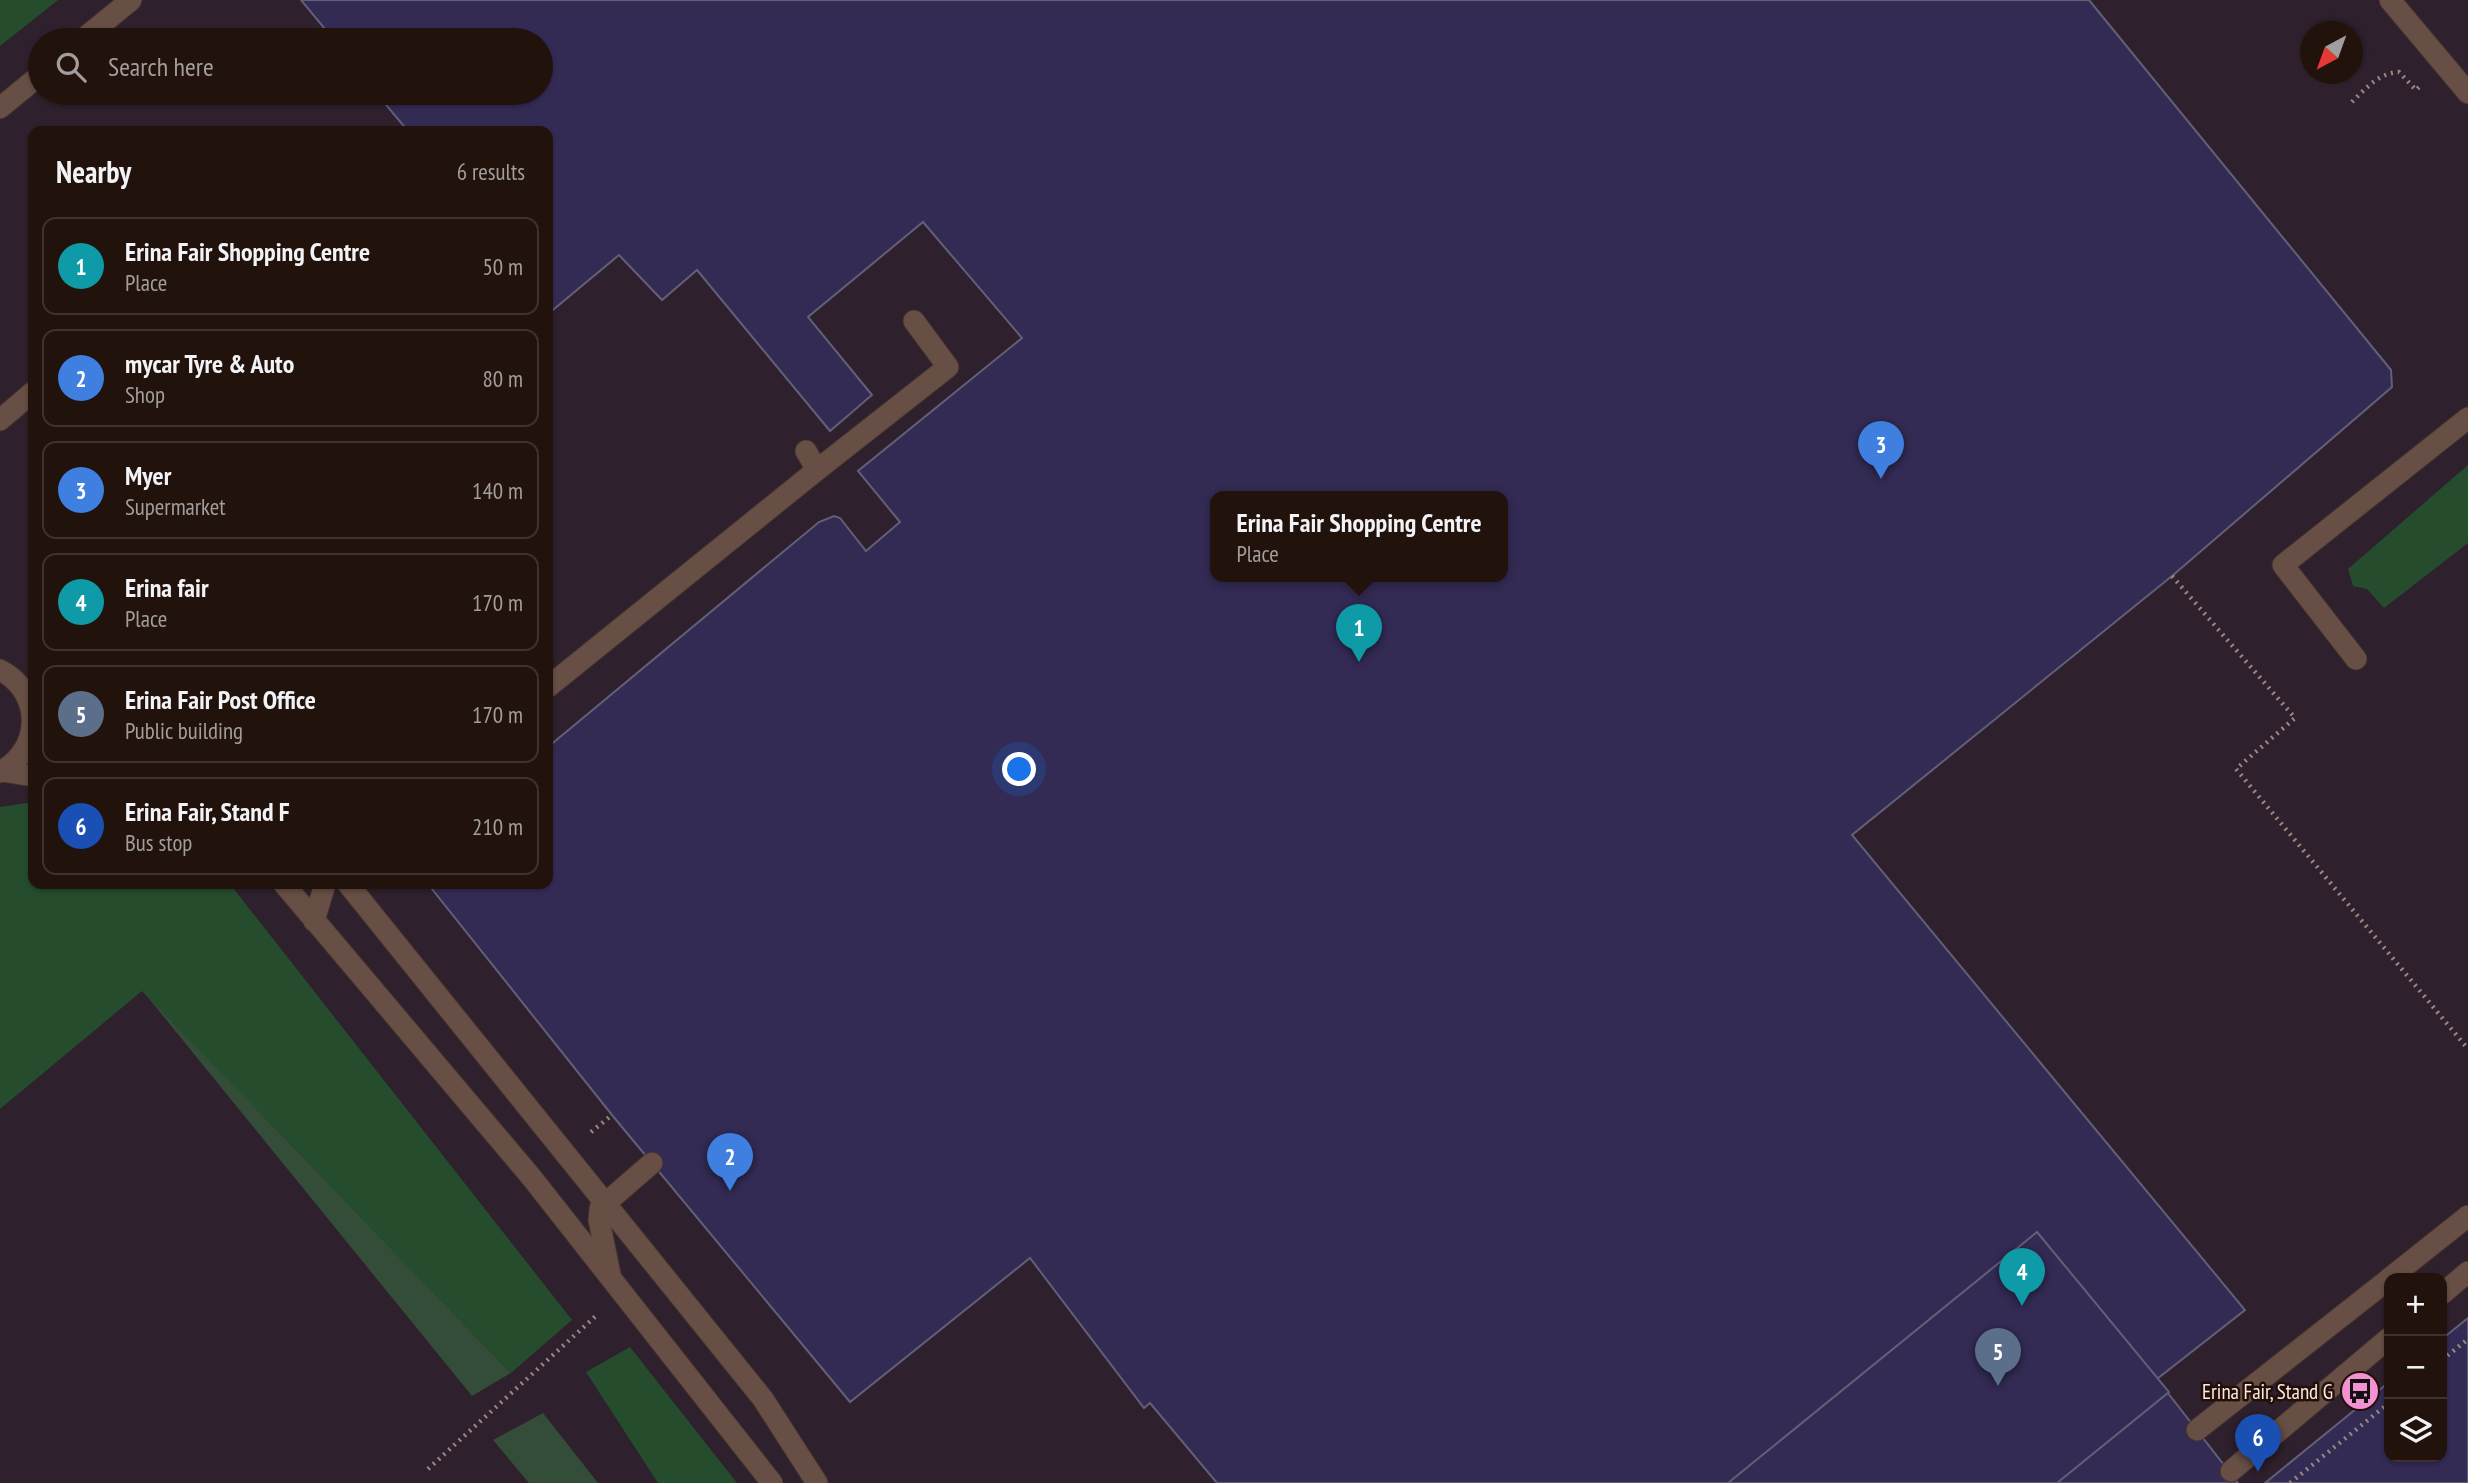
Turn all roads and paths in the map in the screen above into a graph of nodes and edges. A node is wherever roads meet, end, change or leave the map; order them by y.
1 (131, 0) edge
2 (2390, 0) edge
3 (97, 28) edge
4 (28, 85) edge
5 (2421, 85) dead end
6 (2468, 93) edge
7 (2352, 102) dead end
8 (0, 108) edge
9 (914, 321) dead end
10 (28, 396) edge
11 (2468, 418) edge
12 (0, 420) edge
13 (806, 451) dead end
14 (817, 470) junction
15 (2172, 576) dead end
16 (2356, 659) dead end
17 (1, 668) edge
18 (553, 683) edge
19 (28, 694) edge
20 (28, 743) edge
21 (1, 772) edge
22 (28, 775) edge
23 (288, 889) edge
24 (324, 889) edge
25 (352, 889) edge
26 (314, 921) junction
27 (2468, 1049) edge
28 (612, 1115) dead end
29 (591, 1132) dead end
30 (652, 1163) dead end
31 (606, 1201) junction
32 (2468, 1216) edge
33 (2468, 1272) edge
34 (2395, 1273) edge
35 (611, 1280) junction
36 (2384, 1282) edge
37 (2447, 1290) edge
38 (591, 1303) dead end
39 (2468, 1339) edge
40 (2384, 1342) edge
41 (2447, 1356) edge
42 (2384, 1407) edge
43 (2197, 1430) dead end
44 (428, 1469) dead end
45 (2231, 1471) dead end
46 (772, 1483) edge
47 (817, 1483) edge
48 (2290, 1483) edge

1 - 3 lane
2 - 6 lane
4 - 8 lane
5 - 7 path
9 - 14 lane
10 - 12 lane
11 - 16 lane
13 - 14 lane
14 - 18 lane
15 - 27 path
17 - 19 lane
20 - 21 lane
21 - 22 lane
23 - 26 lane
24 - 26 lane
25 - 31 lane
26 - 35 lane
28 - 29 path
30 - 31 lane
31 - 35 lane
31 - 47 lane
32 - 34 lane
33 - 37 lane
35 - 46 lane
36 - 43 lane
38 - 44 path
39 - 41 path
40 - 45 lane
42 - 48 path

